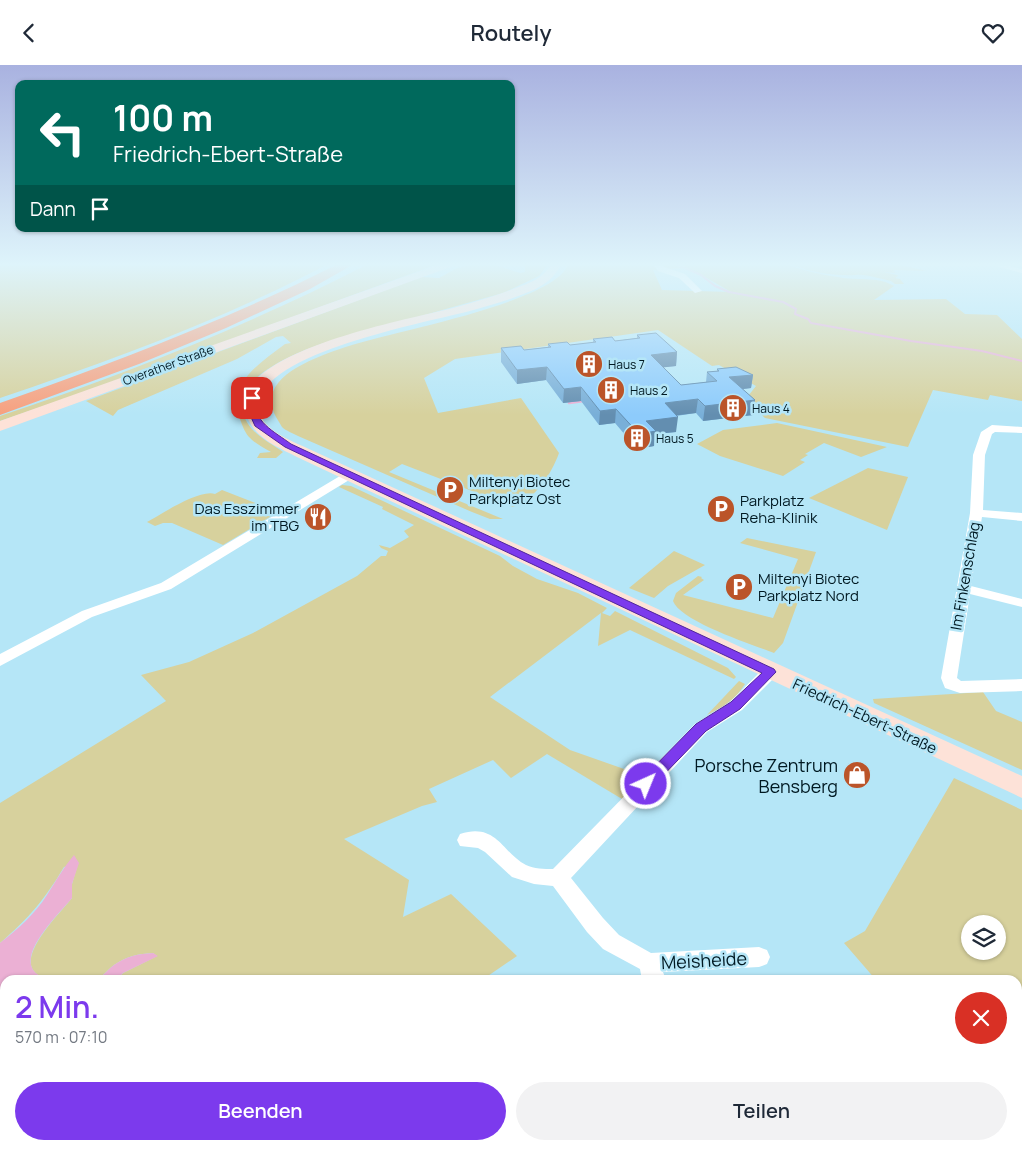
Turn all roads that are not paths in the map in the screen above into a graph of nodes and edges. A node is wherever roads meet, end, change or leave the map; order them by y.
1 (229, 315) edge
2 (241, 315) edge
3 (249, 315) edge
4 (307, 315) edge
5 (440, 315) edge
6 (172, 345) junction
7 (0, 402) edge
8 (0, 409) edge
9 (0, 426) edge
10 (1022, 430) edge
11 (350, 474) junction
12 (976, 513) junction
13 (1022, 517) edge
14 (964, 589) junction
15 (1022, 603) edge
16 (0, 661) edge
17 (770, 672) junction
18 (1022, 685) edge
19 (1022, 788) edge
20 (467, 840) dead end
21 (558, 877) junction
22 (759, 957) dead end
23 (651, 972) edge

1 - 7 highway
2 - 6 highway
3 - 6 highway
4 - 9 main road, Overather Straße
5 - 11 main road, Friedrich-Ebert-Straße
6 - 8 highway
10 - 12 street
11 - 16 street
11 - 17 main road, Friedrich-Ebert-Straße
12 - 13 street, Im Finkenschlag
12 - 14 street, Im Finkenschlag
14 - 15 street
14 - 18 street, Im Finkenschlag
17 - 19 main road, Friedrich-Ebert-Straße
17 - 21 street
20 - 21 street
21 - 23 street, Meisheide
22 - 23 street, Meisheide

